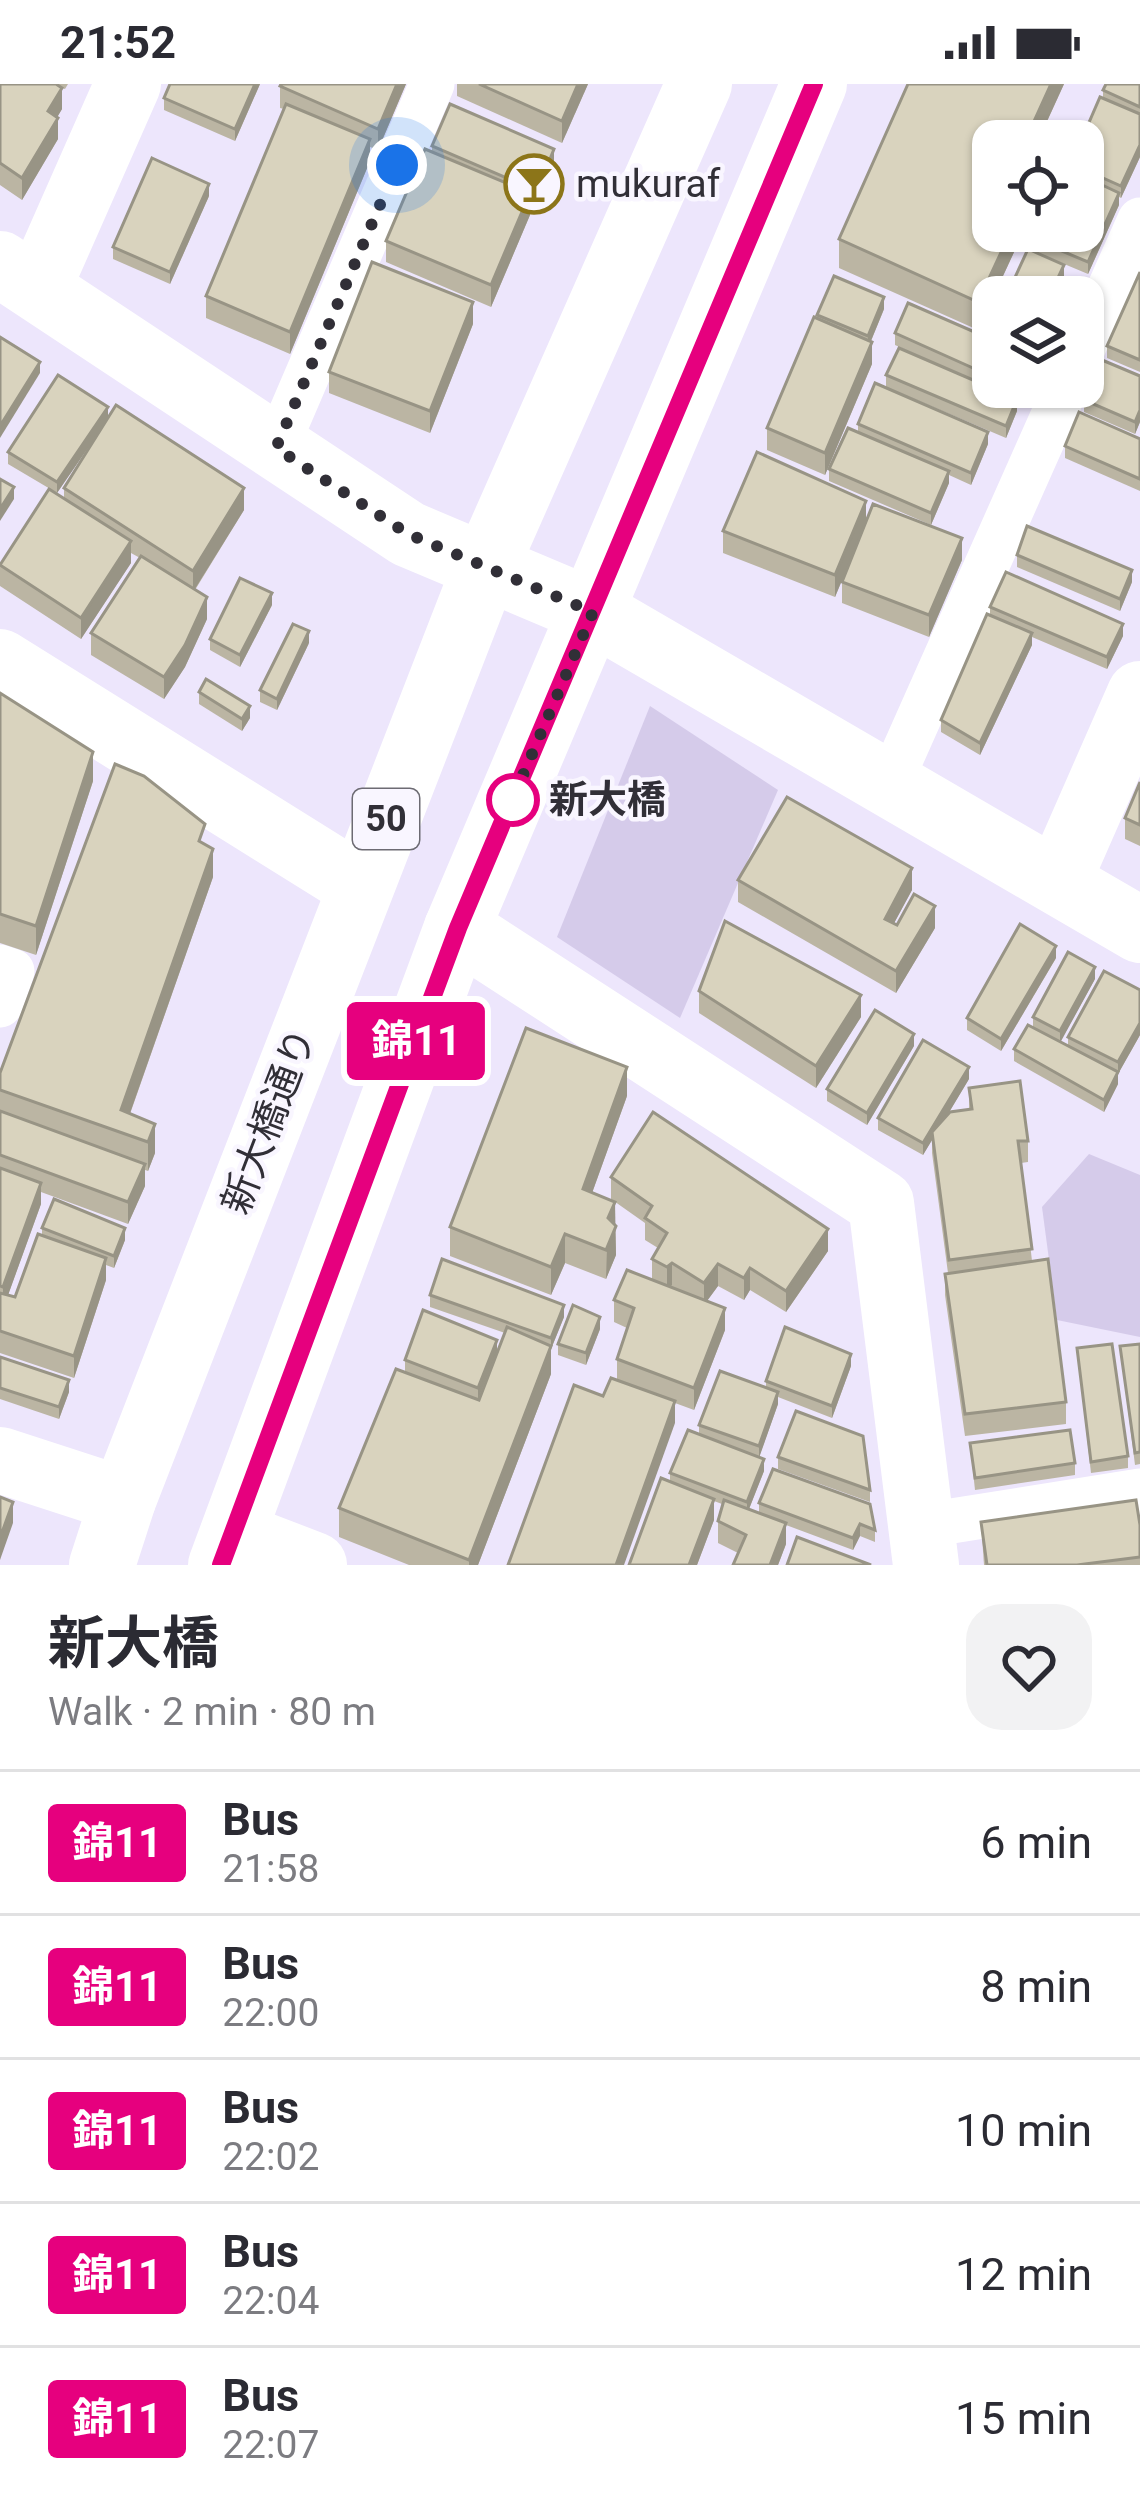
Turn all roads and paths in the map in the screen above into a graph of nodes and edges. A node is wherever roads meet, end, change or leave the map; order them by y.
1 (128, 84) edge
2 (432, 84) edge
3 (699, 84) edge
4 (814, 84) edge
5 (1140, 220) edge
6 (19, 276) edge
7 (1104, 301) edge
8 (1057, 408) edge
9 (276, 448) junction
10 (486, 566) junction
11 (593, 612) junction
12 (0, 662) edge
13 (1140, 694) edge
14 (890, 783) junction
15 (1058, 881) junction
16 (359, 886) junction
17 (458, 928) junction
18 (1140, 930) edge
19 (0, 967) edge
20 (0, 1005) edge
21 (0, 1460) edge
22 (1140, 1491) edge
23 (123, 1501) junction
24 (923, 1545) edge
25 (227, 1550) edge
26 (102, 1565) edge
27 (314, 1565) edge

1 - 6 street
2 - 9 lane
3 - 10 street, 新大橋通り / 50
4 - 11 street
5 - 7 lane
6 - 9 street
8 - 14 lane
9 - 10 street
10 - 11 street
10 - 16 street, 新大橋通り / 50
11 - 14 street
11 - 17 street
12 - 16 street
13 - 15 street
14 - 15 street
15 - 18 street
16 - 23 street, 新大橋通り / 50
17 - 24 street
17 - 25 street
19 - 20 lane
21 - 23 street
22 - 24 lane
23 - 26 street, 新大橋通り / 50
25 - 27 street

